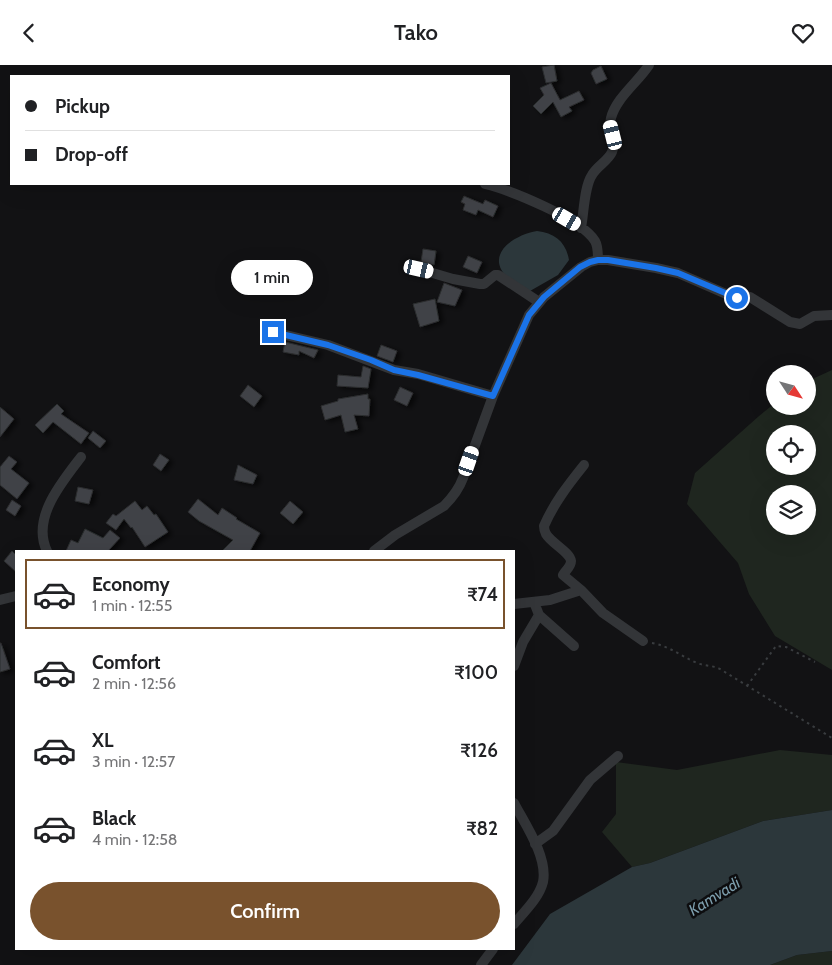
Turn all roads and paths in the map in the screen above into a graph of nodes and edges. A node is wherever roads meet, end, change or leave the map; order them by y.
1 (649, 65) edge
2 (488, 185) edge
3 (581, 228) junction
4 (598, 260) junction
5 (419, 269) dead end
6 (539, 302) junction
7 (832, 315) edge
8 (273, 332) dead end
9 (493, 396) junction
10 (81, 457) dead end
11 (584, 465) dead end
12 (47, 550) edge
13 (375, 550) edge
14 (581, 590) junction
15 (15, 597) edge
16 (0, 600) edge
17 (534, 602) junction
18 (515, 604) edge
19 (538, 615) junction
20 (643, 641) joint
21 (574, 645) dead end
22 (816, 662) dead end
23 (515, 663) edge
24 (747, 686) junction
25 (832, 738) edge
26 (618, 756) dead end
27 (515, 805) edge
28 (535, 844) junction
29 (515, 923) edge
30 (491, 950) edge
31 (481, 965) edge

1 - 3 street
2 - 3 street
3 - 4 street
4 - 6 street
4 - 7 street
5 - 6 street
6 - 9 street
8 - 9 street
9 - 13 street
10 - 12 street
11 - 14 street
14 - 17 street
14 - 20 street
15 - 16 street
17 - 18 street
17 - 19 street
19 - 21 street
19 - 23 street
20 - 24 path
22 - 24 path
24 - 25 path
26 - 28 street
27 - 28 street
28 - 29 street
30 - 31 street

